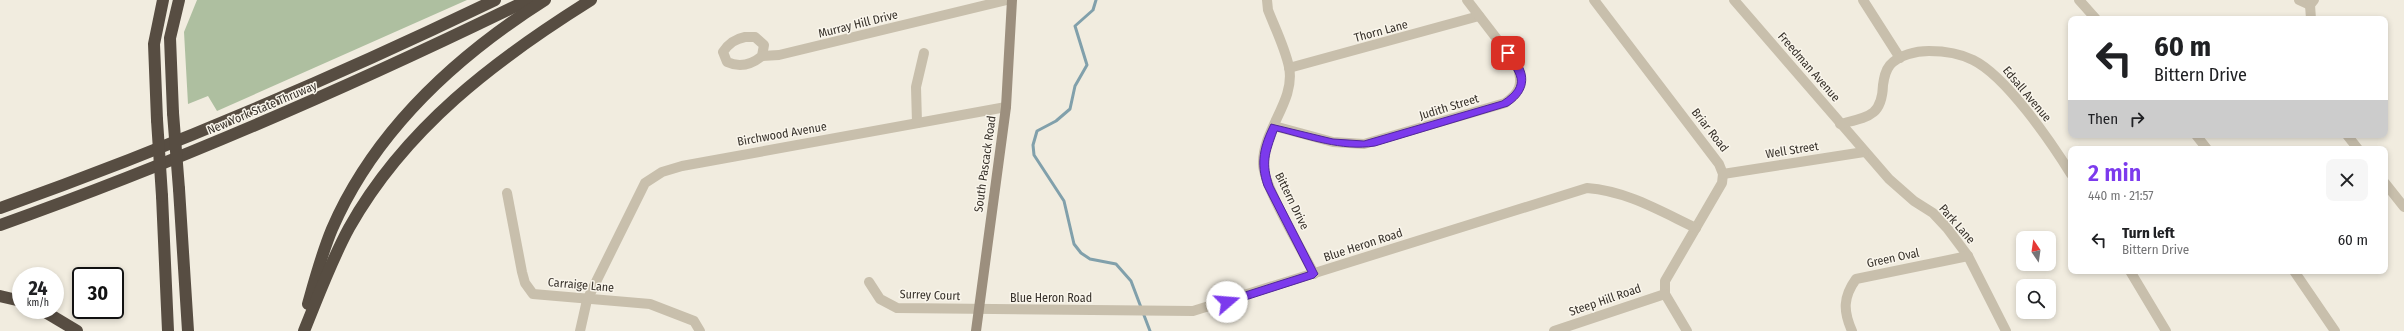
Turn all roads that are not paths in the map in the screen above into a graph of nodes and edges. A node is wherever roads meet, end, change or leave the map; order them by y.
1 (163, 0) edge
2 (179, 0) edge
3 (495, 0) edge
4 (528, 0) edge
5 (545, 0) edge
6 (591, 0) edge
7 (1007, 0) edge
8 (1012, 0) edge
9 (1268, 0) edge
10 (1467, 0) edge
11 (1594, 0) edge
12 (1734, 0) edge
13 (1863, 0) edge
14 (2079, 0) edge
15 (2299, 0) edge
16 (2312, 2) edge
17 (1479, 16) junction
18 (2093, 16) edge
19 (2311, 16) edge
20 (924, 53) dead end
21 (762, 56) dead end
22 (1900, 58) junction
23 (1289, 68) junction
24 (1006, 107) junction
25 (917, 123) junction
26 (1840, 124) junction
27 (1274, 126) junction
28 (2198, 138) edge
29 (2349, 138) edge
30 (2205, 146) edge
31 (2356, 146) edge
32 (1864, 152) junction
33 (2068, 169) edge
34 (1723, 174) junction
35 (2388, 187) edge
36 (507, 193) dead end
37 (2404, 207) edge
38 (0, 208) edge
39 (0, 225) edge
40 (1696, 228) junction
41 (1968, 256) junction
42 (1314, 274) junction
43 (2132, 274) edge
44 (2296, 274) edge
45 (869, 282) dead end
46 (1664, 294) junction
47 (0, 296) edge
48 (12, 299) edge
49 (587, 300) junction
50 (979, 310) junction
51 (57, 319) edge
52 (77, 331) edge
53 (168, 331) edge
54 (188, 331) edge
55 (301, 331) edge
56 (304, 331) edge
57 (580, 331) edge
58 (700, 331) edge
59 (976, 331) edge
60 (1554, 331) edge
61 (1688, 331) edge
62 (1852, 331) edge
63 (2006, 331) edge
64 (2166, 331) edge
65 (2335, 331) edge

1 - 53 highway, bridge
2 - 54 highway, bridge
3 - 38 highway, New York State Thruway
4 - 39 highway, New York State Thruway
5 - 55 highway
6 - 56 highway
7 - 21 street, Murray Hill Drive
8 - 24 street, South Pascack Road
9 - 23 street, Bittern Drive
10 - 17 street, Judith Street
11 - 34 street, Briar Road
12 - 26 street, Freedman Avenue
13 - 22 street
14 - 18 street
15 - 16 street
16 - 19 street
17 - 23 street, Thorn Lane
17 - 27 street, Judith Street
20 - 25 street
22 - 26 street
22 - 33 street, Edsall Avenue
23 - 27 street, Bittern Drive
24 - 25 street, Birchwood Avenue
24 - 50 street, South Pascack Road
25 - 49 street, Birchwood Avenue
26 - 32 street, Freedman Avenue
27 - 42 street, Bittern Drive
28 - 30 street
29 - 31 street
32 - 34 street, Well Street
32 - 41 street, Park Lane
34 - 40 street
35 - 37 street
36 - 49 street, Carraige Lane
40 - 42 street, Blue Heron Road
40 - 46 street
41 - 62 street, Green Oval
41 - 63 street, Park Lane
42 - 50 street, Blue Heron Road
43 - 64 street
44 - 65 street
45 - 50 street, Surrey Court
46 - 60 street, Steep Hill Road
46 - 61 street
47 - 48 highway
49 - 57 street, Birchwood Avenue
49 - 58 street, Carraige Lane
50 - 59 street, South Pascack Road
51 - 52 highway

